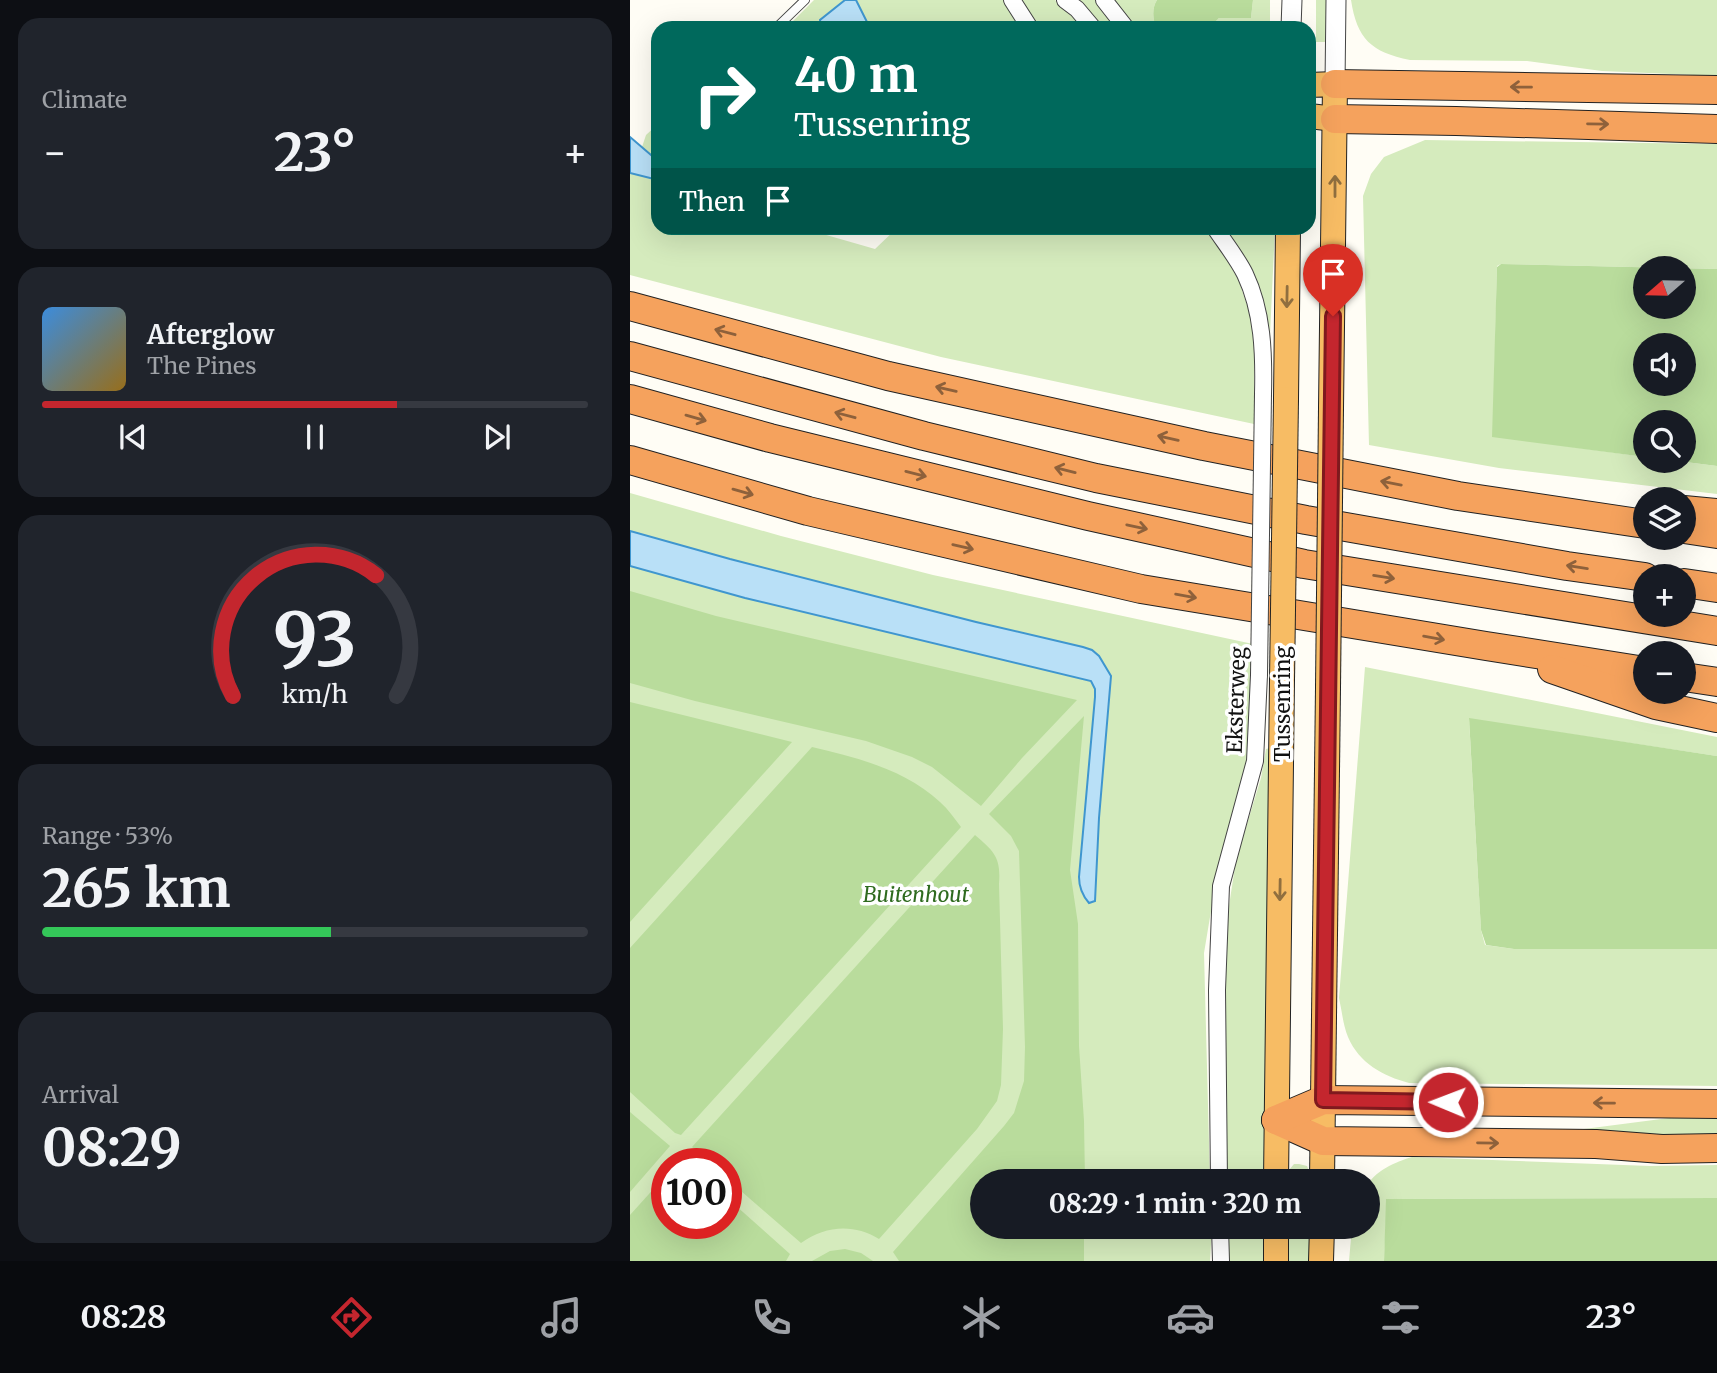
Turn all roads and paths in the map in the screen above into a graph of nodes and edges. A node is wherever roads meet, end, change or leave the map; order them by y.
1 (805, 0) edge
2 (1065, 0) edge
3 (1104, 0) edge
4 (1292, 0) edge
5 (1336, 0) edge
6 (1014, 1) edge
7 (783, 21) edge
8 (1026, 21) edge
9 (1087, 21) edge
10 (1120, 21) edge
11 (1291, 21) edge
12 (1322, 85) edge
13 (1717, 90) edge
14 (1322, 118) edge
15 (1717, 129) edge
16 (1220, 235) edge
17 (1288, 235) edge
18 (630, 306) edge
19 (630, 356) edge
20 (1275, 397) junction
21 (630, 399) edge
22 (630, 460) edge
23 (1458, 496) junction
24 (1633, 507) edge
25 (1696, 511) edge
26 (1717, 513) edge
27 (1633, 522) edge
28 (1696, 531) edge
29 (1717, 534) edge
30 (1633, 575) edge
31 (1696, 585) edge
32 (1717, 588) edge
33 (1717, 631) edge
34 (1486, 646) junction
35 (1633, 669) edge
36 (1270, 678) junction
37 (1696, 679) edge
38 (1717, 682) edge
39 (1717, 718) edge
40 (1323, 1100) junction
41 (1717, 1104) edge
42 (1276, 1120) junction
43 (1323, 1141) junction
44 (1717, 1149) edge
45 (1219, 1169) edge
46 (1276, 1169) edge
47 (1322, 1169) edge
48 (1220, 1239) edge
49 (1276, 1239) edge
50 (1322, 1239) edge
51 (1221, 1261) edge
52 (1276, 1261) edge
53 (1321, 1261) edge

1 - 7 lane
2 - 9 street
3 - 10 street
4 - 11 street
5 - 12 street
6 - 8 street
13 -> 12 highway
12 - 14 highway
14 -> 15 highway
40 -> 14 highway, bridge
16 - 20 street
17 -> 20 highway, Tussenring
23 -> 18 highway
30 -> 19 highway
20 - 36 highway, Tussenring, bridge
21 -> 33 highway
22 -> 34 highway
23 - 24 highway
23 - 27 highway
25 - 26 highway
28 - 29 highway
31 - 32 highway
34 - 35 highway
34 - 39 highway
36 -> 42 highway, Tussenring
36 - 45 street, Eksterweg
37 - 38 highway
41 -> 40 highway
40 - 42 highway
40 - 43 highway
42 - 43 highway
42 - 46 highway, Tussenring
43 -> 44 highway
43 - 47 highway
48 - 51 street
49 - 52 highway
50 - 53 highway

